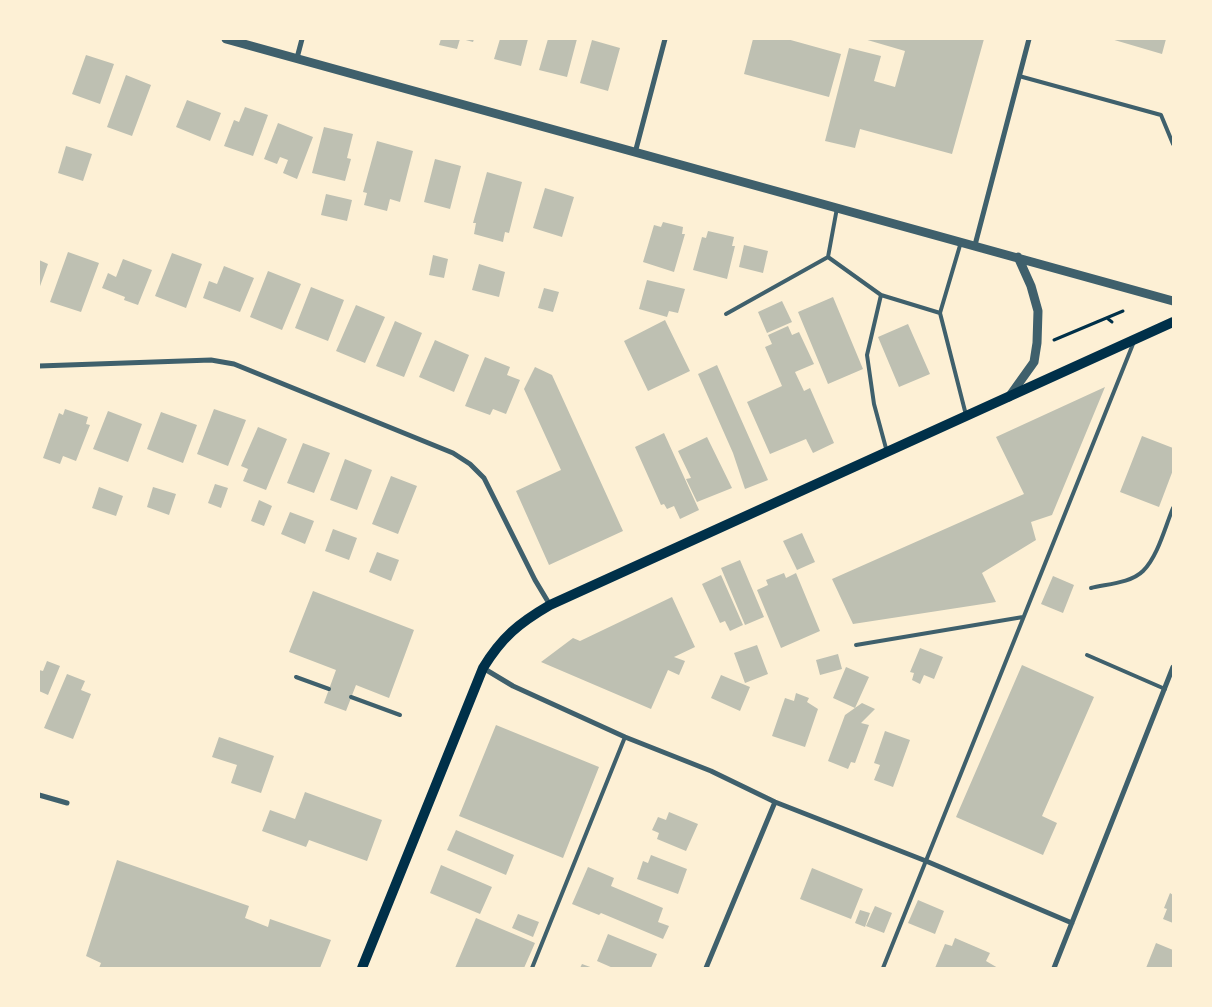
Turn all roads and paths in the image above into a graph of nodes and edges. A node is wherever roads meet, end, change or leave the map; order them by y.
1 (226, 39) edge
2 (302, 39) edge
3 (665, 39) edge
4 (1029, 39) edge
5 (297, 58) junction
6 (1019, 76) junction
7 (1173, 144) edge
8 (634, 153) junction
9 (837, 208) junction
10 (962, 241) junction
11 (975, 245) junction
12 (828, 257) junction
13 (1018, 257) junction
14 (881, 295) junction
15 (1173, 300) edge
16 (1123, 311) dead end
17 (940, 312) junction
18 (726, 314) dead end
19 (1107, 318) junction
20 (1112, 322) dead end
21 (1173, 322) edge
22 (1133, 342) junction
23 (1047, 343) dead end
24 (39, 366) edge
25 (1008, 399) junction
26 (966, 418) junction
27 (887, 454) junction
28 (1173, 508) edge
29 (1091, 588) dead end
30 (550, 606) junction
31 (1023, 617) junction
32 (856, 645) dead end
33 (1087, 655) dead end
34 (1173, 667) edge
35 (483, 668) junction
36 (296, 677) dead end
37 (329, 689) dead end
38 (1165, 689) junction
39 (351, 697) dead end
40 (400, 716) dead end
41 (624, 736) junction
42 (39, 795) edge
43 (774, 802) junction
44 (67, 803) dead end
45 (926, 861) junction
46 (1072, 923) junction
47 (362, 968) edge
48 (532, 968) edge
49 (706, 968) edge
50 (883, 968) edge
51 (1054, 968) edge

1 - 5 street
2 - 5 street
3 - 8 street
4 - 6 street
5 - 8 street
6 - 7 lane
6 - 11 street
8 - 9 street
9 - 10 street
9 - 12 lane
10 - 11 street
10 - 17 lane
11 - 13 street
12 - 14 lane
12 - 18 lane
13 - 15 street
13 - 25 street
14 - 17 lane
14 - 27 lane
16 - 19 path
17 - 26 lane
19 - 20 path
19 - 23 path
21 - 22 main road
22 - 25 main road
22 - 31 lane
24 - 30 street
25 - 26 main road
26 - 27 main road
27 - 30 main road
28 - 29 lane
30 - 35 main road
31 - 32 lane
31 - 45 lane
33 - 38 lane
34 - 38 street
35 - 41 street
35 - 47 main road
36 - 37 lane
38 - 46 street
39 - 40 lane
41 - 43 street
41 - 48 lane
42 - 44 street
43 - 45 street
43 - 49 street
45 - 46 street
45 - 50 lane
46 - 51 street

